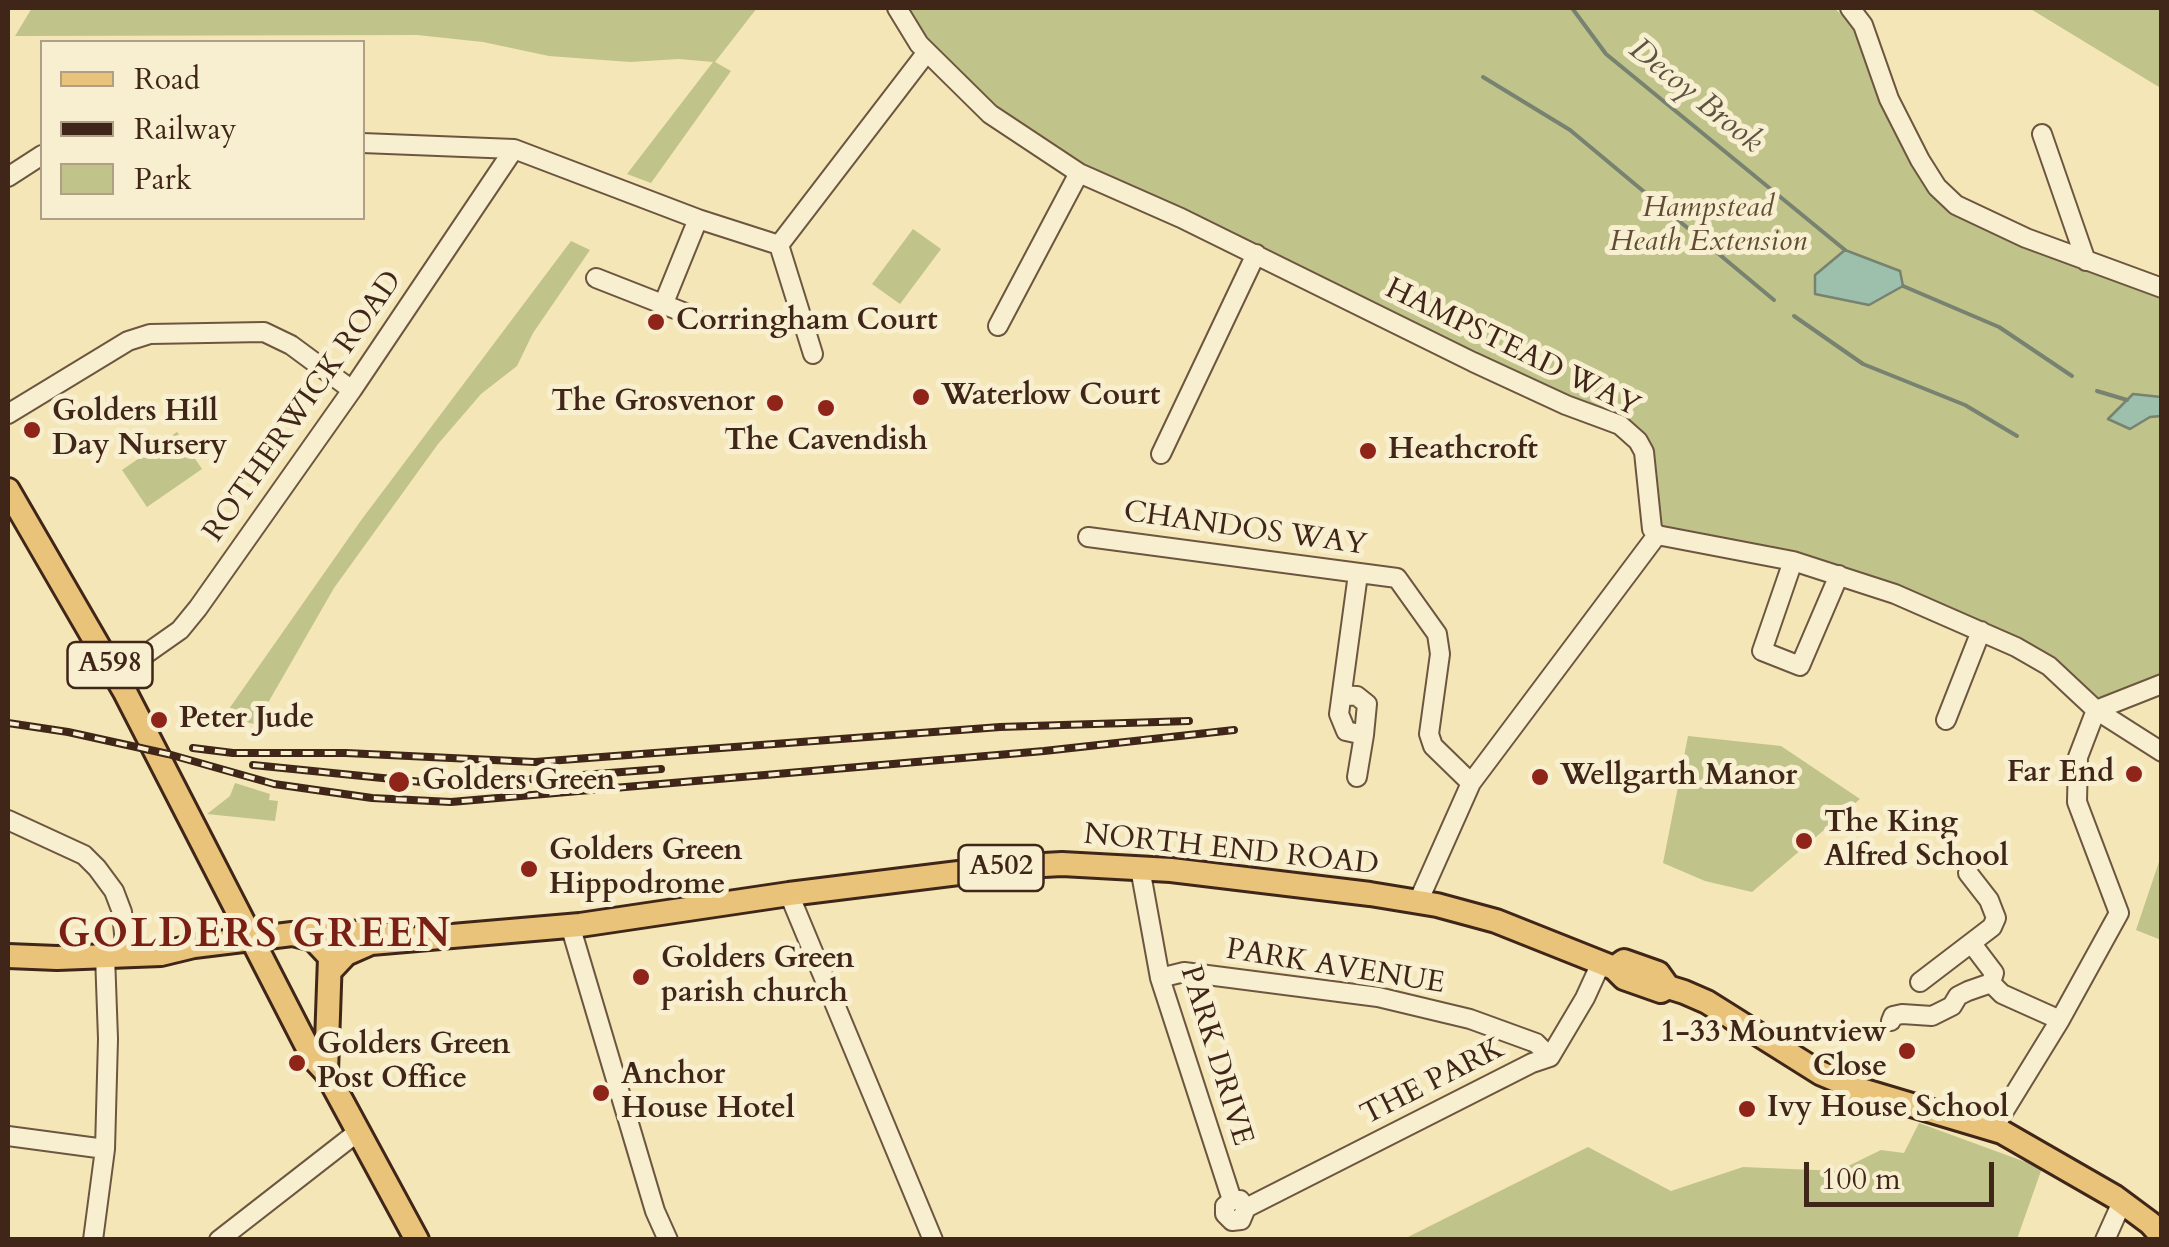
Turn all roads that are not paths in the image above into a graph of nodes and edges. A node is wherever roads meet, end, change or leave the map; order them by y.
1 (897, 8) edge
2 (1850, 8) edge
3 (927, 52) junction
4 (2042, 134) dead end
5 (365, 143) edge
6 (514, 149) junction
7 (40, 156) edge
8 (1079, 173) junction
9 (8, 177) edge
10 (698, 219) junction
11 (779, 246) junction
12 (1256, 254) junction
13 (2086, 260) junction
14 (596, 278) dead end
15 (2162, 288) edge
16 (664, 304) junction
17 (694, 316) dead end
18 (998, 326) dead end
19 (813, 354) dead end
20 (352, 390) junction
21 (8, 414) edge
22 (1161, 454) dead end
23 (8, 490) edge
24 (1658, 535) junction
25 (1088, 537) dead end
26 (1794, 561) junction
27 (1358, 574) junction
28 (1840, 576) junction
29 (1981, 631) junction
30 (116, 675) junction
31 (2162, 684) edge
32 (1342, 695) junction
33 (2096, 710) junction
34 (1946, 720) dead end
35 (1364, 735) junction
36 (2162, 752) edge
37 (1357, 777) dead end
38 (1471, 783) junction
39 (8, 820) edge
40 (1140, 868) junction
41 (1968, 874) dead end
42 (790, 894) junction
43 (1418, 902) junction
44 (570, 926) junction
45 (474, 932) junction
46 (292, 934) junction
47 (250, 938) junction
48 (1972, 944) junction
49 (175, 952) junction
50 (116, 955) junction
51 (8, 956) edge
52 (1608, 966) junction
53 (330, 971) junction
54 (273, 978) junction
55 (1160, 978) junction
56 (1920, 982) dead end
57 (1991, 983) junction
58 (326, 996) junction
59 (286, 1002) junction
60 (2060, 1020) junction
61 (1890, 1021) dead end
62 (1550, 1057) junction
63 (326, 1072) junction
64 (1998, 1130) junction
65 (360, 1131) junction
66 (8, 1136) edge
67 (105, 1149) junction
68 (2122, 1202) junction
69 (1237, 1207) joint
70 (2162, 1236) edge
71 (93, 1240) edge
72 (219, 1240) edge
73 (418, 1240) edge
74 (668, 1240) edge
75 (933, 1240) edge
76 (2105, 1240) edge

1 - 3 street, HAMPSTEAD WAY
2 - 13 street
3 - 8 street, HAMPSTEAD WAY
3 - 11 street
4 - 13 street
5 - 6 street
6 - 10 street
6 - 20 street, ROTHERWICK ROAD
7 - 9 street
8 - 12 street, HAMPSTEAD WAY
8 - 18 street
10 - 11 street
10 - 16 street
11 - 19 street
12 - 22 street
12 - 24 street, HAMPSTEAD WAY
13 - 15 street
14 - 16 street
16 - 17 street
20 - 21 street
20 - 30 street, ROTHERWICK ROAD
23 - 30 main road, A598
24 - 26 street
24 - 38 street
25 - 27 street, CHANDOS WAY
26 - 28 street
26 - 28 street
27 - 32 street
27 - 38 street, CHANDOS WAY
28 - 29 street
29 - 33 street
29 - 34 street
30 - 47 main road, A598
31 - 33 street
32 - 35 street
32 - 35 street
33 - 36 street
33 - 60 street
35 - 37 street
38 - 43 street
39 - 50 street
40 - 42 main road, NORTH END ROAD / A502
40 - 43 main road, NORTH END ROAD / A502
40 - 55 street, PARK DRIVE
41 - 48 street
42 - 44 main road, NORTH END ROAD / A502
42 - 75 street
43 - 52 main road, NORTH END ROAD / A502
44 - 45 main road, NORTH END ROAD / A502
44 - 74 street
45 - 46 main road, NORTH END ROAD / A502
45 - 53 main road, NORTH END ROAD / A502
46 - 47 main road, A502
46 - 53 main road
46 - 54 main road
47 - 49 main road, A502
47 - 54 main road, A598
48 - 56 street
48 - 57 street
49 - 50 main road, A502
49 - 54 main road, A502
50 - 51 main road, A502
50 - 67 street
52 - 62 street, THE PARK
52 - 64 main road, NORTH END ROAD / A502
53 - 58 main road, A598
54 - 59 main road, A598
55 - 62 street, PARK AVENUE
55 - 69 street, PARK DRIVE
57 - 60 street
57 - 61 street
58 - 59 main road
58 - 63 main road, A598
59 - 63 main road, A598
60 - 64 street
62 - 69 street, THE PARK
63 - 65 main road, A598
64 - 68 main road, A502
65 - 72 street
65 - 73 main road, A598
66 - 67 street
67 - 71 street
68 - 70 main road, A502
68 - 76 street

